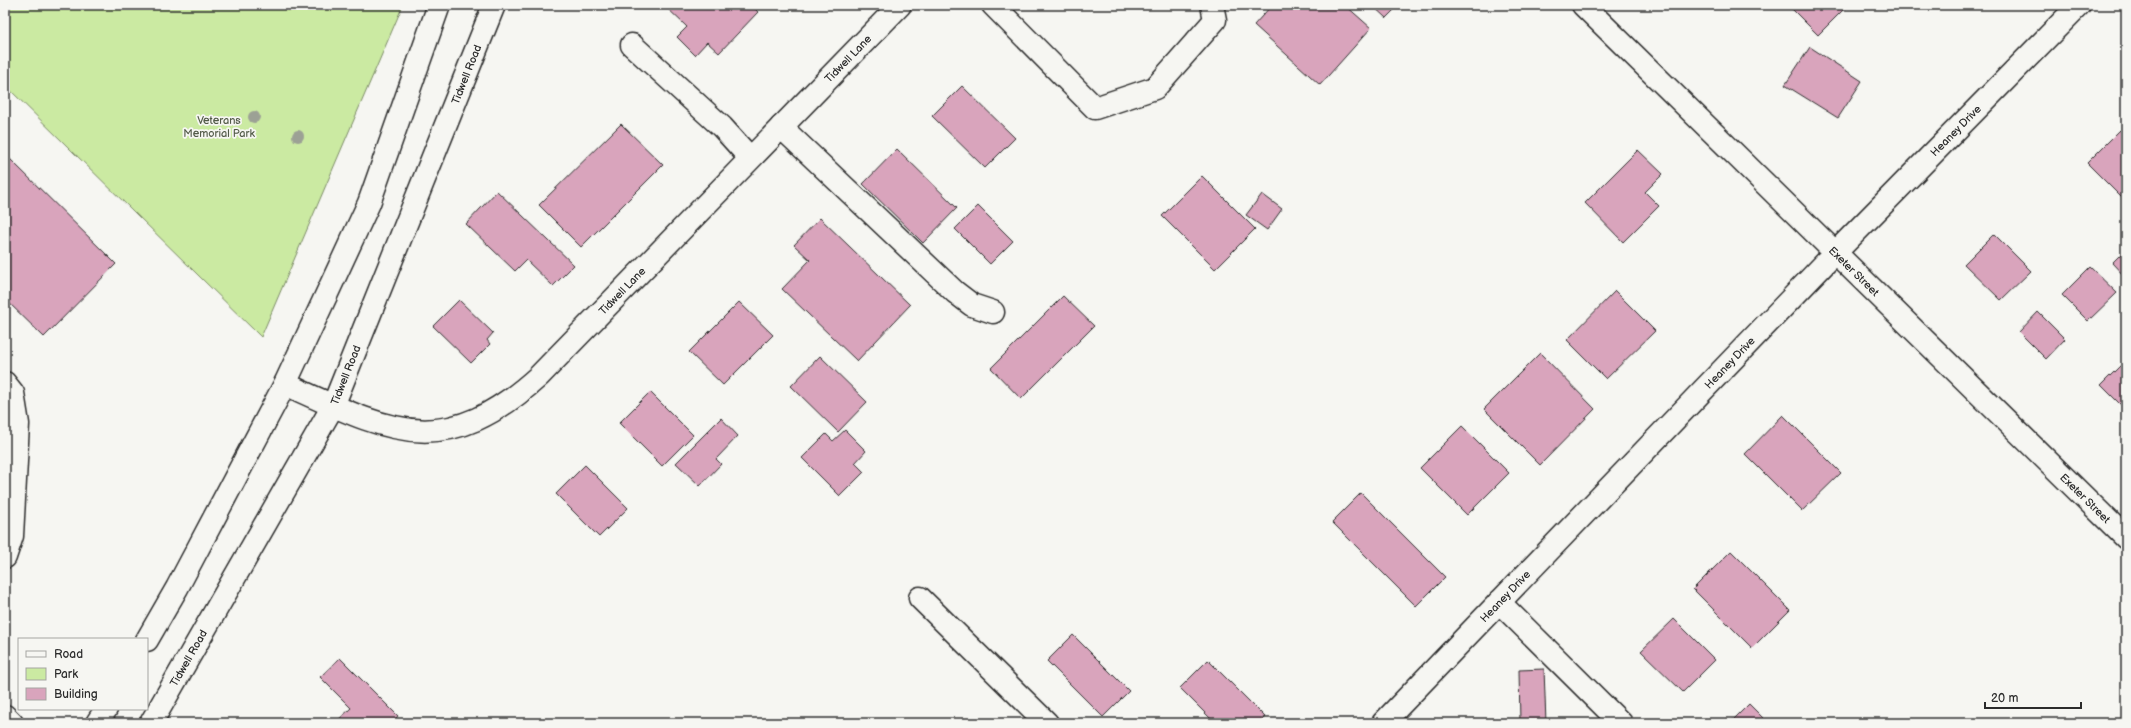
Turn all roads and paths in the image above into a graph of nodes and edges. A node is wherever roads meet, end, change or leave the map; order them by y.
1 (439, 5) edge
2 (494, 5) edge
3 (501, 5) edge
4 (900, 5) edge
5 (993, 5) edge
6 (1212, 5) edge
7 (1583, 5) edge
8 (2079, 5) edge
9 (478, 44) junction
10 (632, 46) dead end
11 (781, 127) junction
12 (750, 158) junction
13 (1835, 253) junction
14 (993, 312) dead end
15 (5, 383) edge
16 (285, 384) junction
17 (333, 406) junction
18 (2126, 538) edge
19 (5, 557) edge
20 (920, 598) dead end
21 (1499, 602) junction
22 (148, 638) edge
23 (105, 710) edge
24 (5, 716) edge
25 (12, 723) edge
26 (97, 723) edge
27 (151, 723) edge
28 (1047, 723) edge
29 (1383, 723) edge
30 (1621, 723) edge

1 - 16 street
2 - 9 street, Tidwell Road
3 - 9 street
4 - 11 street, Tidwell Lane
5 - 6 street
7 - 13 street, Exeter Street
8 - 13 street, Heaney Drive
9 - 17 street, Tidwell Road
10 - 12 street
11 - 12 street, Tidwell Lane
11 - 14 street
12 - 17 street, Tidwell Lane
13 - 18 street, Exeter Street
13 - 21 street, Heaney Drive
15 - 19 street
16 - 17 street, Tidwell Lane
16 - 22 street
17 - 27 street, Tidwell Road
20 - 28 street
21 - 29 street, Heaney Drive
21 - 30 street
23 - 26 street
24 - 25 street

